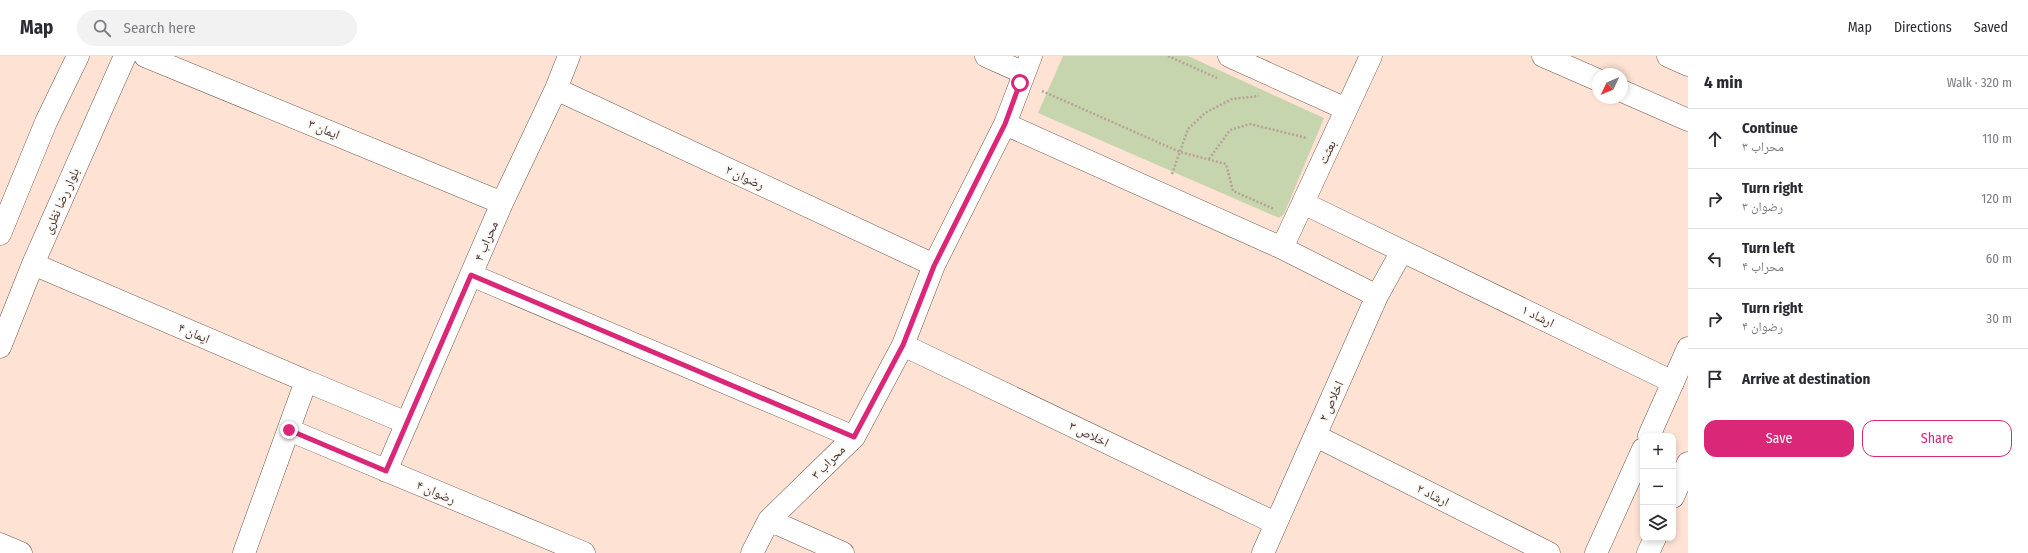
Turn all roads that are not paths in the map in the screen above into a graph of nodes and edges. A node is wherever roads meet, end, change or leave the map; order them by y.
1 (78, 56) edge
2 (125, 56) edge
3 (146, 56) edge
4 (569, 56) edge
5 (986, 56) edge
6 (1229, 56) edge
7 (1371, 56) edge
8 (1543, 56) edge
9 (1668, 56) edge
10 (1688, 65) edge
11 (1025, 70) edge
12 (1592, 77) edge
13 (556, 89) junction
14 (1628, 94) edge
15 (1346, 109) junction
16 (1688, 120) edge
17 (1005, 124) junction
18 (502, 203) junction
19 (1299, 212) junction
20 (0, 234) edge
21 (1282, 248) junction
22 (1402, 250) junction
23 (33, 264) junction
24 (934, 266) junction
25 (471, 275) junction
26 (1377, 296) junction
27 (903, 345) junction
28 (0, 347) edge
29 (1688, 348) edge
30 (306, 381) junction
31 (1673, 382) junction
32 (407, 423) junction
33 (289, 430) junction
34 (1650, 433) edge
35 (1316, 436) junction
36 (854, 437) junction
37 (1640, 456) edge
38 (1688, 464) edge
39 (386, 471) junction
40 (1676, 490) edge
41 (769, 520) junction
42 (1275, 523) junction
43 (0, 544) edge
44 (21, 553) edge
45 (244, 553) edge
46 (584, 553) edge
47 (752, 553) edge
48 (843, 553) edge
49 (1263, 553) edge
50 (1549, 553) edge
51 (1596, 553) edge

1 - 20 street
2 - 23 street, بلوار رضا نظری
3 - 18 street, ایمان ۳
4 - 13 street, محراب ۴
5 - 11 street
6 - 15 street
7 - 15 street, بعثت
8 - 12 street
9 - 10 street
11 - 17 street, محراب ۳
13 - 18 street, محراب ۴
13 - 24 street, رضوان ۲
14 - 16 street
15 - 19 street, بعثت
17 - 21 street
17 - 24 street, محراب ۳
18 - 25 street, محراب ۴
19 - 21 street, بعثت
19 - 22 street, ارشاد ۱
21 - 26 street
22 - 26 street, اخلاص ۲
22 - 31 street, ارشاد ۱
23 - 28 street, بلوار رضا نظری
23 - 30 street, ایمان ۴
24 - 27 street, محراب ۳
25 - 32 street, محراب ۴
25 - 36 street
26 - 35 street, اخلاص ۲
27 - 36 street, محراب ۳
27 - 42 street, اخلاص ۳
29 - 31 street
30 - 32 street, ایمان ۴
30 - 33 street
31 - 34 street
32 - 39 street, محراب ۴
33 - 39 street, رضوان ۴
33 - 45 street
35 - 42 street, اخلاص ۲
35 - 50 street, ارشاد ۲
36 - 41 street, محراب ۳
37 - 51 street
38 - 40 street
39 - 46 street, رضوان ۴
41 - 47 street, محراب ۳
41 - 48 street
42 - 49 street, اخلاص ۲
43 - 44 street

